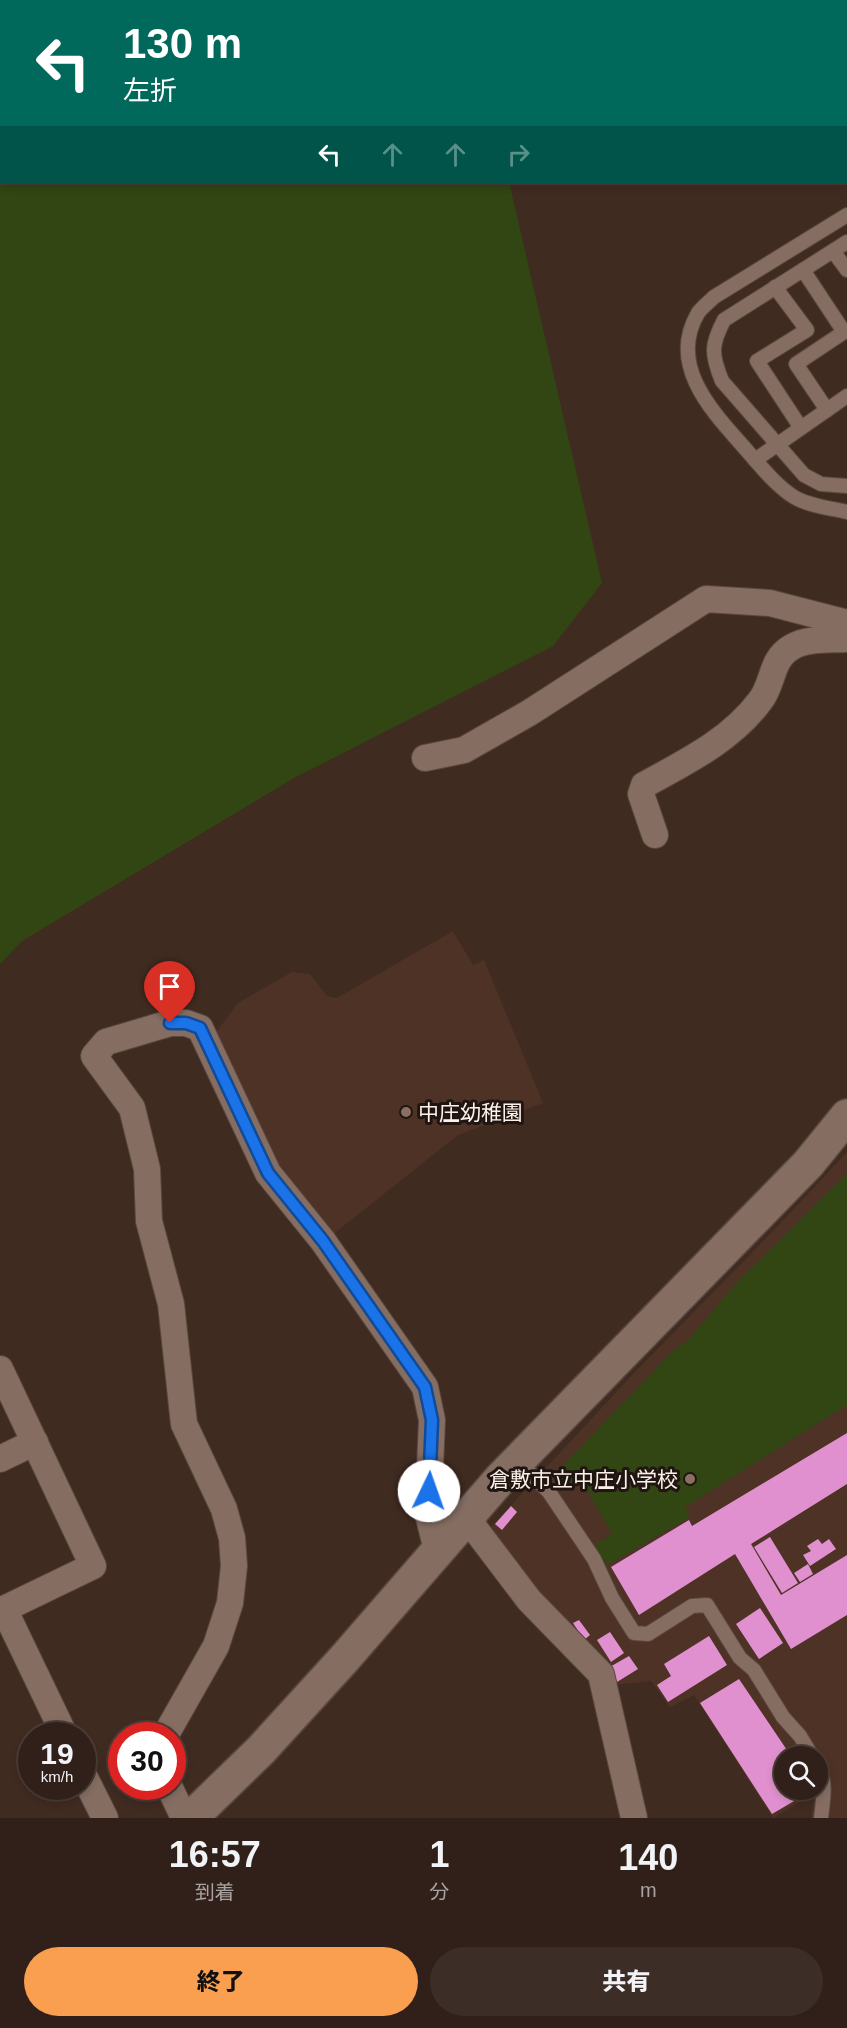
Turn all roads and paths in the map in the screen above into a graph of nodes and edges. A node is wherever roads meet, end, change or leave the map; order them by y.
1 (847, 215) edge
2 (847, 242) edge
3 (833, 251) junction
4 (803, 270) junction
5 (847, 270) edge
6 (775, 287) junction
7 (847, 396) edge
8 (827, 410) junction
9 (801, 428) junction
10 (777, 444) junction
11 (755, 460) junction
12 (847, 486) edge
13 (847, 512) edge
14 (847, 622) edge
15 (847, 639) edge
16 (425, 758) dead end
17 (655, 836) dead end
18 (847, 1116) edge
19 (0, 1369) edge
20 (35, 1442) junction
21 (0, 1459) edge
22 (518, 1461) junction
23 (466, 1516) junction
24 (437, 1550) junction
25 (2, 1610) edge
26 (58, 1722) edge
27 (173, 1722) edge
28 (806, 1746) edge
29 (96, 1800) edge
30 (176, 1800) edge
31 (823, 1800) edge
32 (105, 1818) edge
33 (184, 1818) edge
34 (191, 1818) edge
35 (634, 1818) edge
36 (821, 1818) edge

1 - 11 lane
2 - 3 lane
3 - 4 lane
3 - 5 lane
4 - 6 lane
4 - 8 lane
6 - 9 lane
6 - 10 lane
7 - 8 lane
8 - 9 lane
9 - 10 lane
10 - 11 lane
10 - 12 lane
11 - 13 lane
14 - 16 street
15 - 17 street
18 - 22 street
19 - 20 street
20 - 21 street
20 - 25 street
22 - 23 street
22 - 28 lane
23 - 24 street
23 - 35 street
24 - 27 street
24 - 34 street
25 - 26 street
29 - 32 street
30 - 33 street
31 - 36 lane

